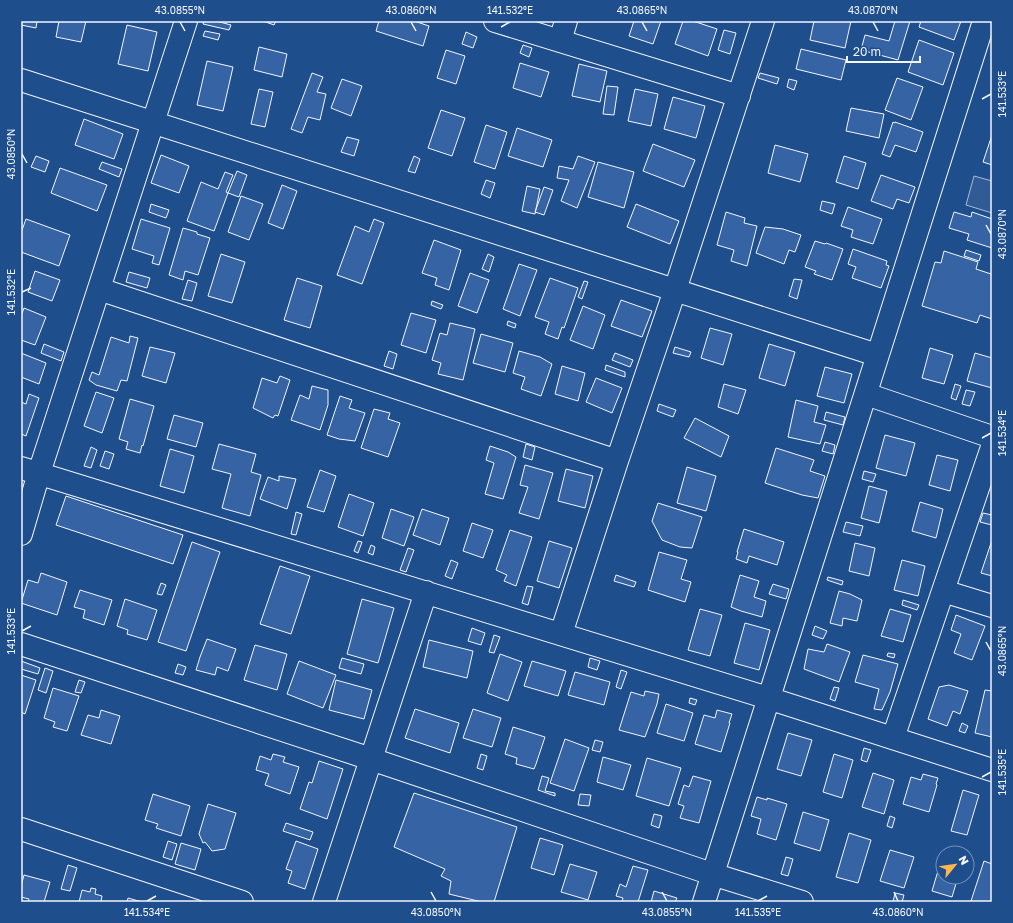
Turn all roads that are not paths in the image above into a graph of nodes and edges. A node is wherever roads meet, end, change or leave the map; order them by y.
1 (186, 21) edge
2 (495, 21) edge
3 (763, 21) edge
4 (984, 21) edge
5 (563, 31) edge
6 (21, 80) edge
7 (738, 96) junction
8 (153, 122) junction
9 (99, 289) junction
10 (675, 290) junction
11 (878, 355) junction
12 (866, 394) junction
13 (992, 437) edge
14 (992, 447) edge
15 (617, 461) junction
16 (30, 471) edge
17 (21, 534) edge
18 (943, 591) junction
19 (426, 592) junction
20 (992, 606) edge
21 (561, 634) junction
22 (21, 644) edge
23 (768, 698) junction
24 (893, 738) junction
25 (371, 759) junction
26 (992, 770) edge
27 (21, 829) edge
28 (712, 874) junction
29 (242, 902) edge
30 (324, 902) edge
31 (704, 902) edge
32 (802, 902) edge

1 - 8 street
2 - 5 street
3 - 7 street
4 - 11 street
5 - 7 street
6 - 8 street
7 - 10 street
8 - 9 street
8 - 10 street
9 - 15 street
9 - 16 street
10 - 11 street
10 - 15 street
11 - 12 street
12 - 13 street
12 - 23 street
14 - 18 street
15 - 21 street
16 - 17 street
16 - 19 street
18 - 20 street
18 - 24 street
19 - 21 street
19 - 25 street
21 - 23 street
22 - 25 street
23 - 24 street
23 - 28 street
24 - 26 street
25 - 28 street
25 - 30 street
27 - 29 street
28 - 31 street
28 - 32 street

